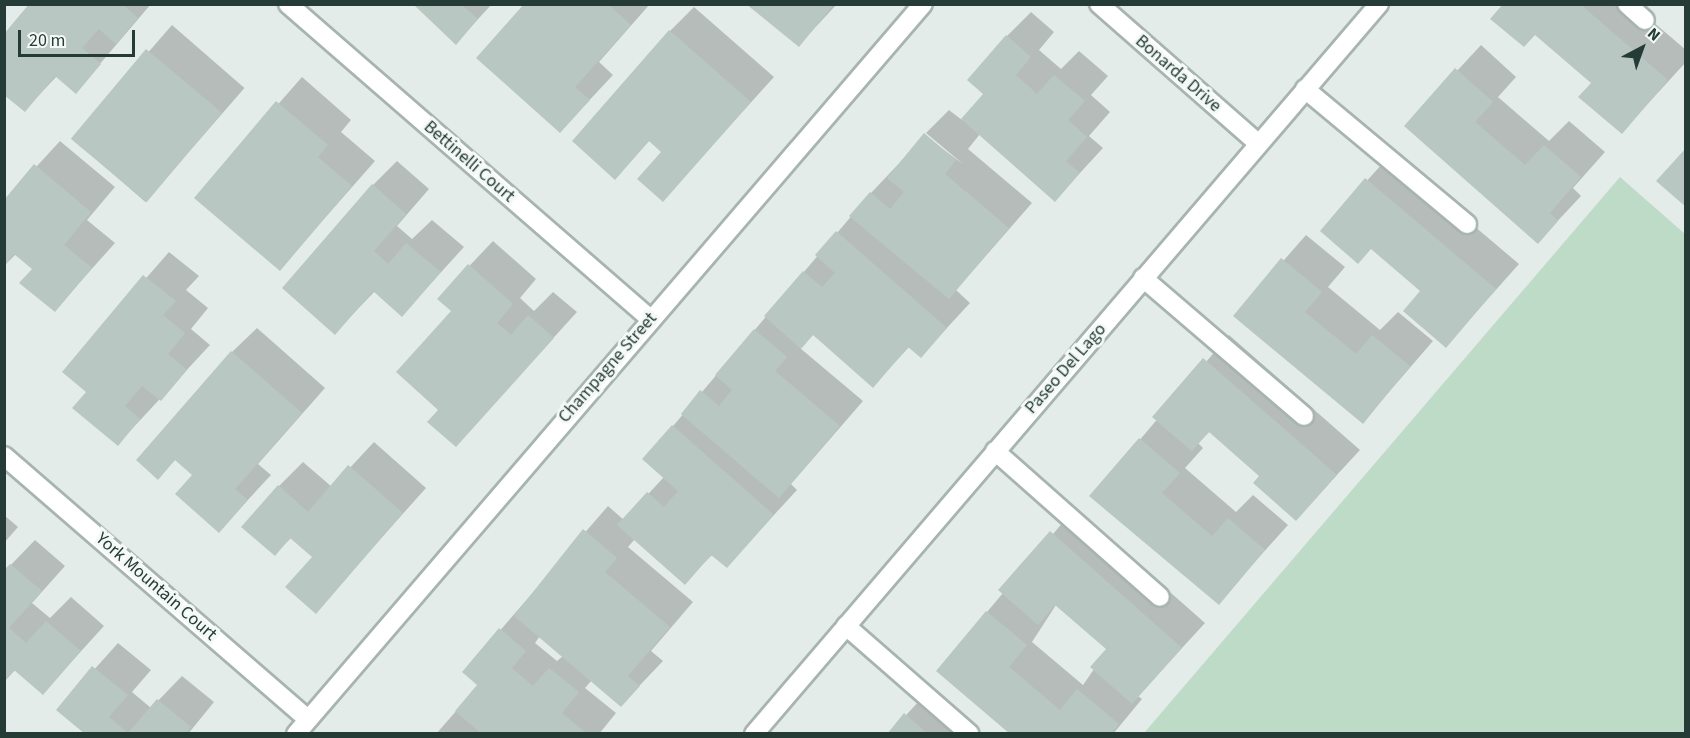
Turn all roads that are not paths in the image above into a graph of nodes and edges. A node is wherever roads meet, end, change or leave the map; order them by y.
1 (288, 4) edge
2 (923, 4) edge
3 (1099, 4) edge
4 (1378, 4) edge
5 (1627, 4) edge
6 (1645, 20) dead end
7 (1305, 89) junction
8 (1258, 143) junction
9 (1467, 224) dead end
10 (1143, 278) junction
11 (651, 319) junction
12 (1304, 416) dead end
13 (995, 451) junction
14 (4, 456) edge
15 (1160, 597) dead end
16 (846, 626) junction
17 (308, 719) junction
18 (296, 734) edge
19 (754, 734) edge
20 (970, 734) edge

1 - 11 street, Bettinelli Court
2 - 11 street, Champagne Street
3 - 8 street, Bonarda Drive
4 - 7 street, Paseo Del Lago
5 - 6 street
7 - 8 street, Paseo Del Lago
7 - 9 street
8 - 10 street, Paseo Del Lago
10 - 12 street
10 - 13 street, Paseo Del Lago
11 - 17 street, Champagne Street
13 - 15 street
13 - 16 street, Paseo Del Lago
14 - 17 street, York Mountain Court
16 - 19 street, Paseo Del Lago
16 - 20 street
17 - 18 street, Champagne Street

